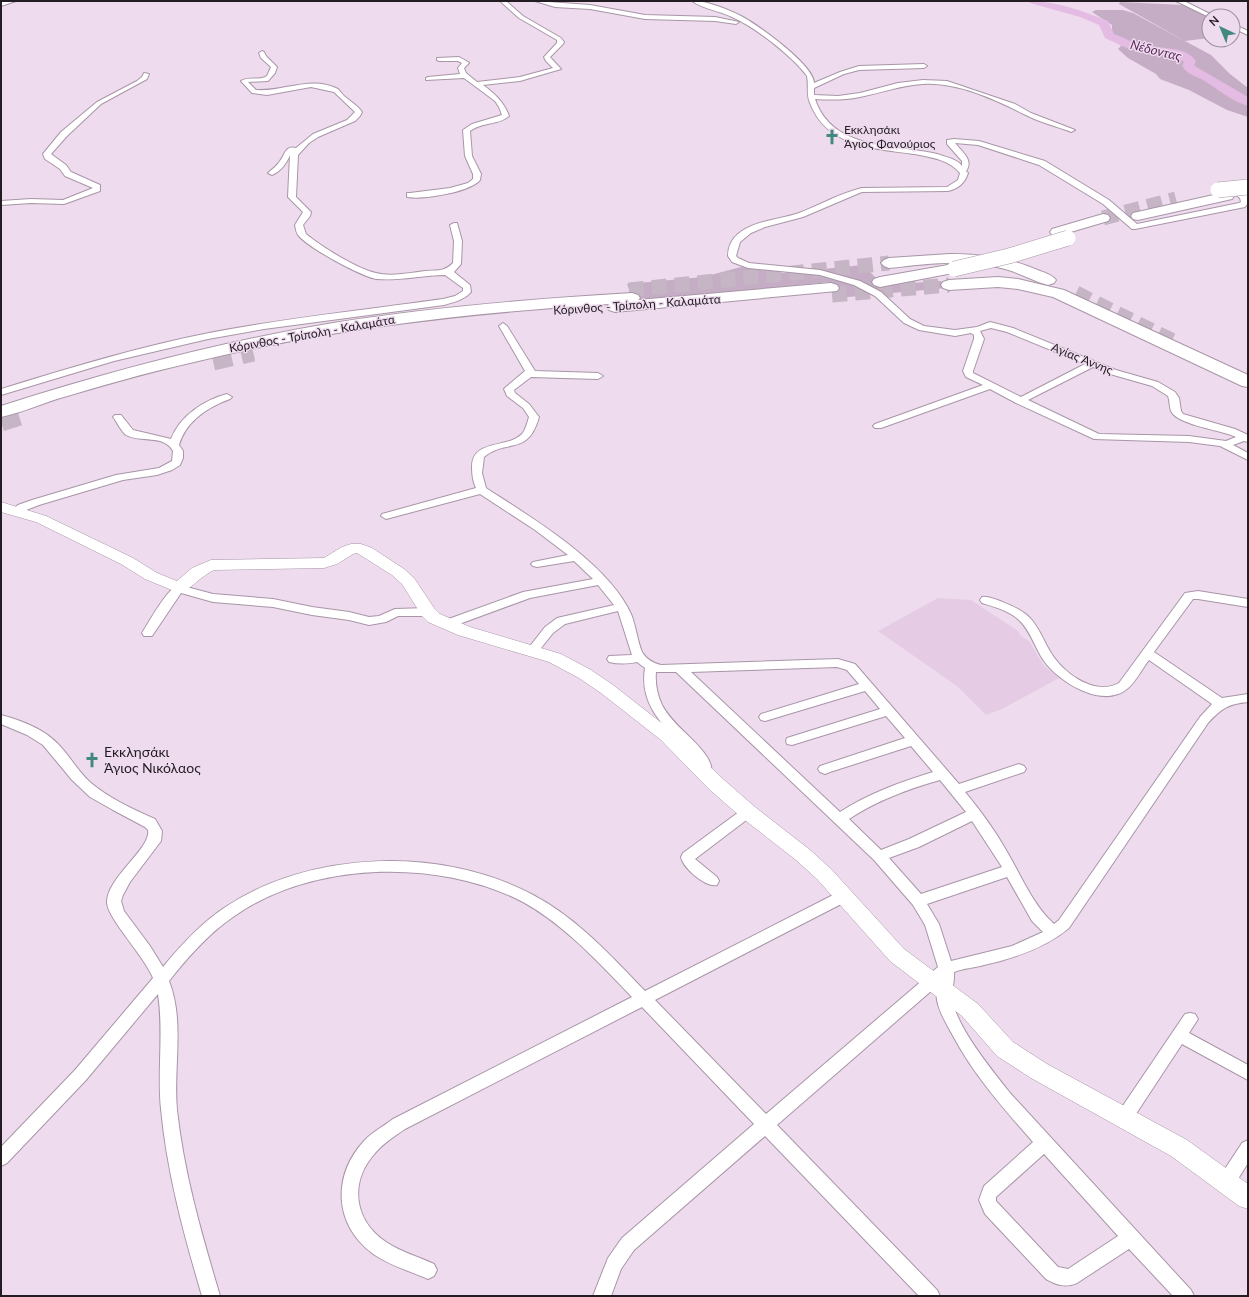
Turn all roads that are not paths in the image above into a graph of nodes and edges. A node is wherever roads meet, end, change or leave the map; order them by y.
1 (13, 1) edge
2 (503, 1) edge
3 (538, 1) edge
4 (695, 1) edge
5 (1179, 1) edge
6 (1, 4) edge
7 (1201, 12) edge
8 (754, 27) junction
9 (262, 53) dead end
10 (439, 59) dead end
11 (924, 66) dead end
12 (146, 74) dead end
13 (465, 76) junction
14 (428, 79) dead end
15 (478, 84) junction
16 (812, 87) junction
17 (811, 96) junction
18 (1071, 130) dead end
19 (298, 148) junction
20 (963, 170) junction
21 (272, 173) dead end
22 (1248, 181) edge
23 (1248, 186) edge
24 (1223, 193) junction
25 (1248, 193) edge
26 (410, 195) dead end
27 (1176, 198) tunnel mouth
28 (1, 203) edge
29 (1138, 216) dead end
30 (1105, 222) tunnel mouth
31 (454, 225) dead end
32 (889, 264) tunnel mouth
33 (449, 272) junction
34 (877, 278) tunnel mouth
35 (949, 284) tunnel mouth
36 (832, 292) tunnel mouth
37 (1076, 293) tunnel mouth
38 (630, 294) tunnel mouth
39 (503, 326) dead end
40 (973, 330) junction
41 (1177, 343) tunnel mouth
42 (253, 352) tunnel mouth
43 (213, 361) tunnel mouth
44 (1094, 363) junction
45 (529, 374) junction
46 (598, 376) dead end
47 (1248, 381) edge
48 (990, 386) junction
49 (1, 392) edge
50 (227, 396) dead end
51 (1019, 401) junction
52 (1, 412) tunnel mouth
53 (23, 415) tunnel mouth
54 (118, 417) dead end
55 (878, 426) dead end
56 (1247, 438) edge
57 (1224, 444) junction
58 (174, 445) junction
59 (1248, 457) edge
60 (482, 490) junction
61 (8, 509) edge
62 (386, 516) dead end
63 (577, 557) junction
64 (537, 564) dead end
65 (601, 581) junction
66 (179, 588) junction
67 (986, 600) dead end
68 (1248, 603) edge
69 (621, 606) junction
70 (428, 612) junction
71 (447, 624) junction
72 (148, 633) dead end
73 (533, 650) junction
74 (1147, 653) junction
75 (638, 658) junction
76 (613, 659) dead end
77 (651, 667) junction
78 (680, 669) junction
79 (868, 686) junction
80 (1248, 698) edge
81 (1220, 703) junction
82 (889, 711) junction
83 (765, 717) dead end
84 (1, 719) edge
85 (914, 740) junction
86 (792, 741) dead end
87 (825, 768) dead end
88 (1019, 769) dead end
89 (705, 774) junction
90 (942, 774) junction
91 (956, 790) junction
92 (748, 812) junction
93 (975, 814) junction
94 (839, 819) junction
95 (878, 856) junction
96 (1010, 870) junction
97 (712, 881) dead end
98 (844, 896) junction
99 (918, 901) junction
100 (1054, 933) junction
101 (946, 969) junction
102 (161, 980) junction
103 (938, 986) junction
104 (643, 998) junction
105 (1190, 1020) dead end
106 (1179, 1035) junction
107 (1248, 1073) edge
108 (1124, 1118) junction
109 (766, 1126) junction
110 (1044, 1143) junction
111 (1248, 1148) edge
112 (1, 1158) edge
113 (1227, 1181) junction
114 (1248, 1198) edge
115 (1131, 1238) junction
116 (428, 1270) dead end
117 (211, 1296) edge
118 (602, 1296) edge
119 (931, 1296) edge
120 (1185, 1296) edge

1 - 6 street
2 - 15 street
3 - 8 street
4 - 8 street
5 - 7 street
8 - 16 street
9 - 19 street
10 - 13 street
11 - 16 street
12 - 28 street
13 - 14 street
13 - 15 street
15 - 26 street
16 - 17 street
17 - 18 street
17 - 20 street
19 - 21 street
19 - 33 street
20 - 22 street
20 - 40 street, Αγίας Άννης
23 - 24 highway, bridge
24 - 25 highway
24 - 27 highway
24 - 29 highway
30 - 34 highway, bridge
31 - 33 street
32 - 37 highway
33 - 49 street
35 - 47 highway
36 - 42 highway, Κόρινθος - Τρίπολη - Καλαμάτα
38 - 52 highway, Κόρινθος - Τρίπολη - Καλαμάτα
39 - 45 street
40 - 44 street, Αγίας Άννης
40 - 48 street
41 - 47 highway
43 - 53 highway, Κόρινθος - Τρίπολη - Καλαμάτα
44 - 51 street
44 - 56 street, Αγίας Άννης
45 - 46 street
45 - 60 street
48 - 51 street
48 - 55 street
50 - 58 street
51 - 57 street
54 - 58 street
56 - 57 street
57 - 59 street
58 - 61 street
60 - 62 street
60 - 63 street
61 - 66 street
63 - 64 street
63 - 65 street
65 - 69 street
65 - 71 street
66 - 70 street
66 - 70 street
66 - 72 street
67 - 74 street
68 - 74 street
69 - 73 street
69 - 75 street
70 - 71 street
71 - 73 street
73 - 89 street
74 - 81 street
75 - 76 street
75 - 77 street
77 - 78 street
77 - 89 street
78 - 79 street
78 - 94 street
79 - 82 street
79 - 83 street
80 - 81 street
81 - 100 street
82 - 85 street
82 - 86 street
84 - 102 street
85 - 87 street
85 - 90 street
88 - 91 street
89 - 92 street
90 - 91 street
90 - 94 street
91 - 93 street
92 - 97 street
92 - 98 street
93 - 95 street
93 - 96 street
94 - 95 street
95 - 99 street
96 - 99 street
96 - 100 street
98 - 103 street
98 - 104 street
99 - 101 street
100 - 101 street
101 - 103 street
102 - 104 street
102 - 112 street
102 - 117 street
103 - 108 street
103 - 109 street
103 - 110 street
104 - 109 street
104 - 116 street
105 - 106 street
106 - 107 street
106 - 108 street
108 - 113 street
109 - 118 street
109 - 119 street
110 - 115 street
110 - 115 street
111 - 113 street
113 - 114 street
115 - 120 street

